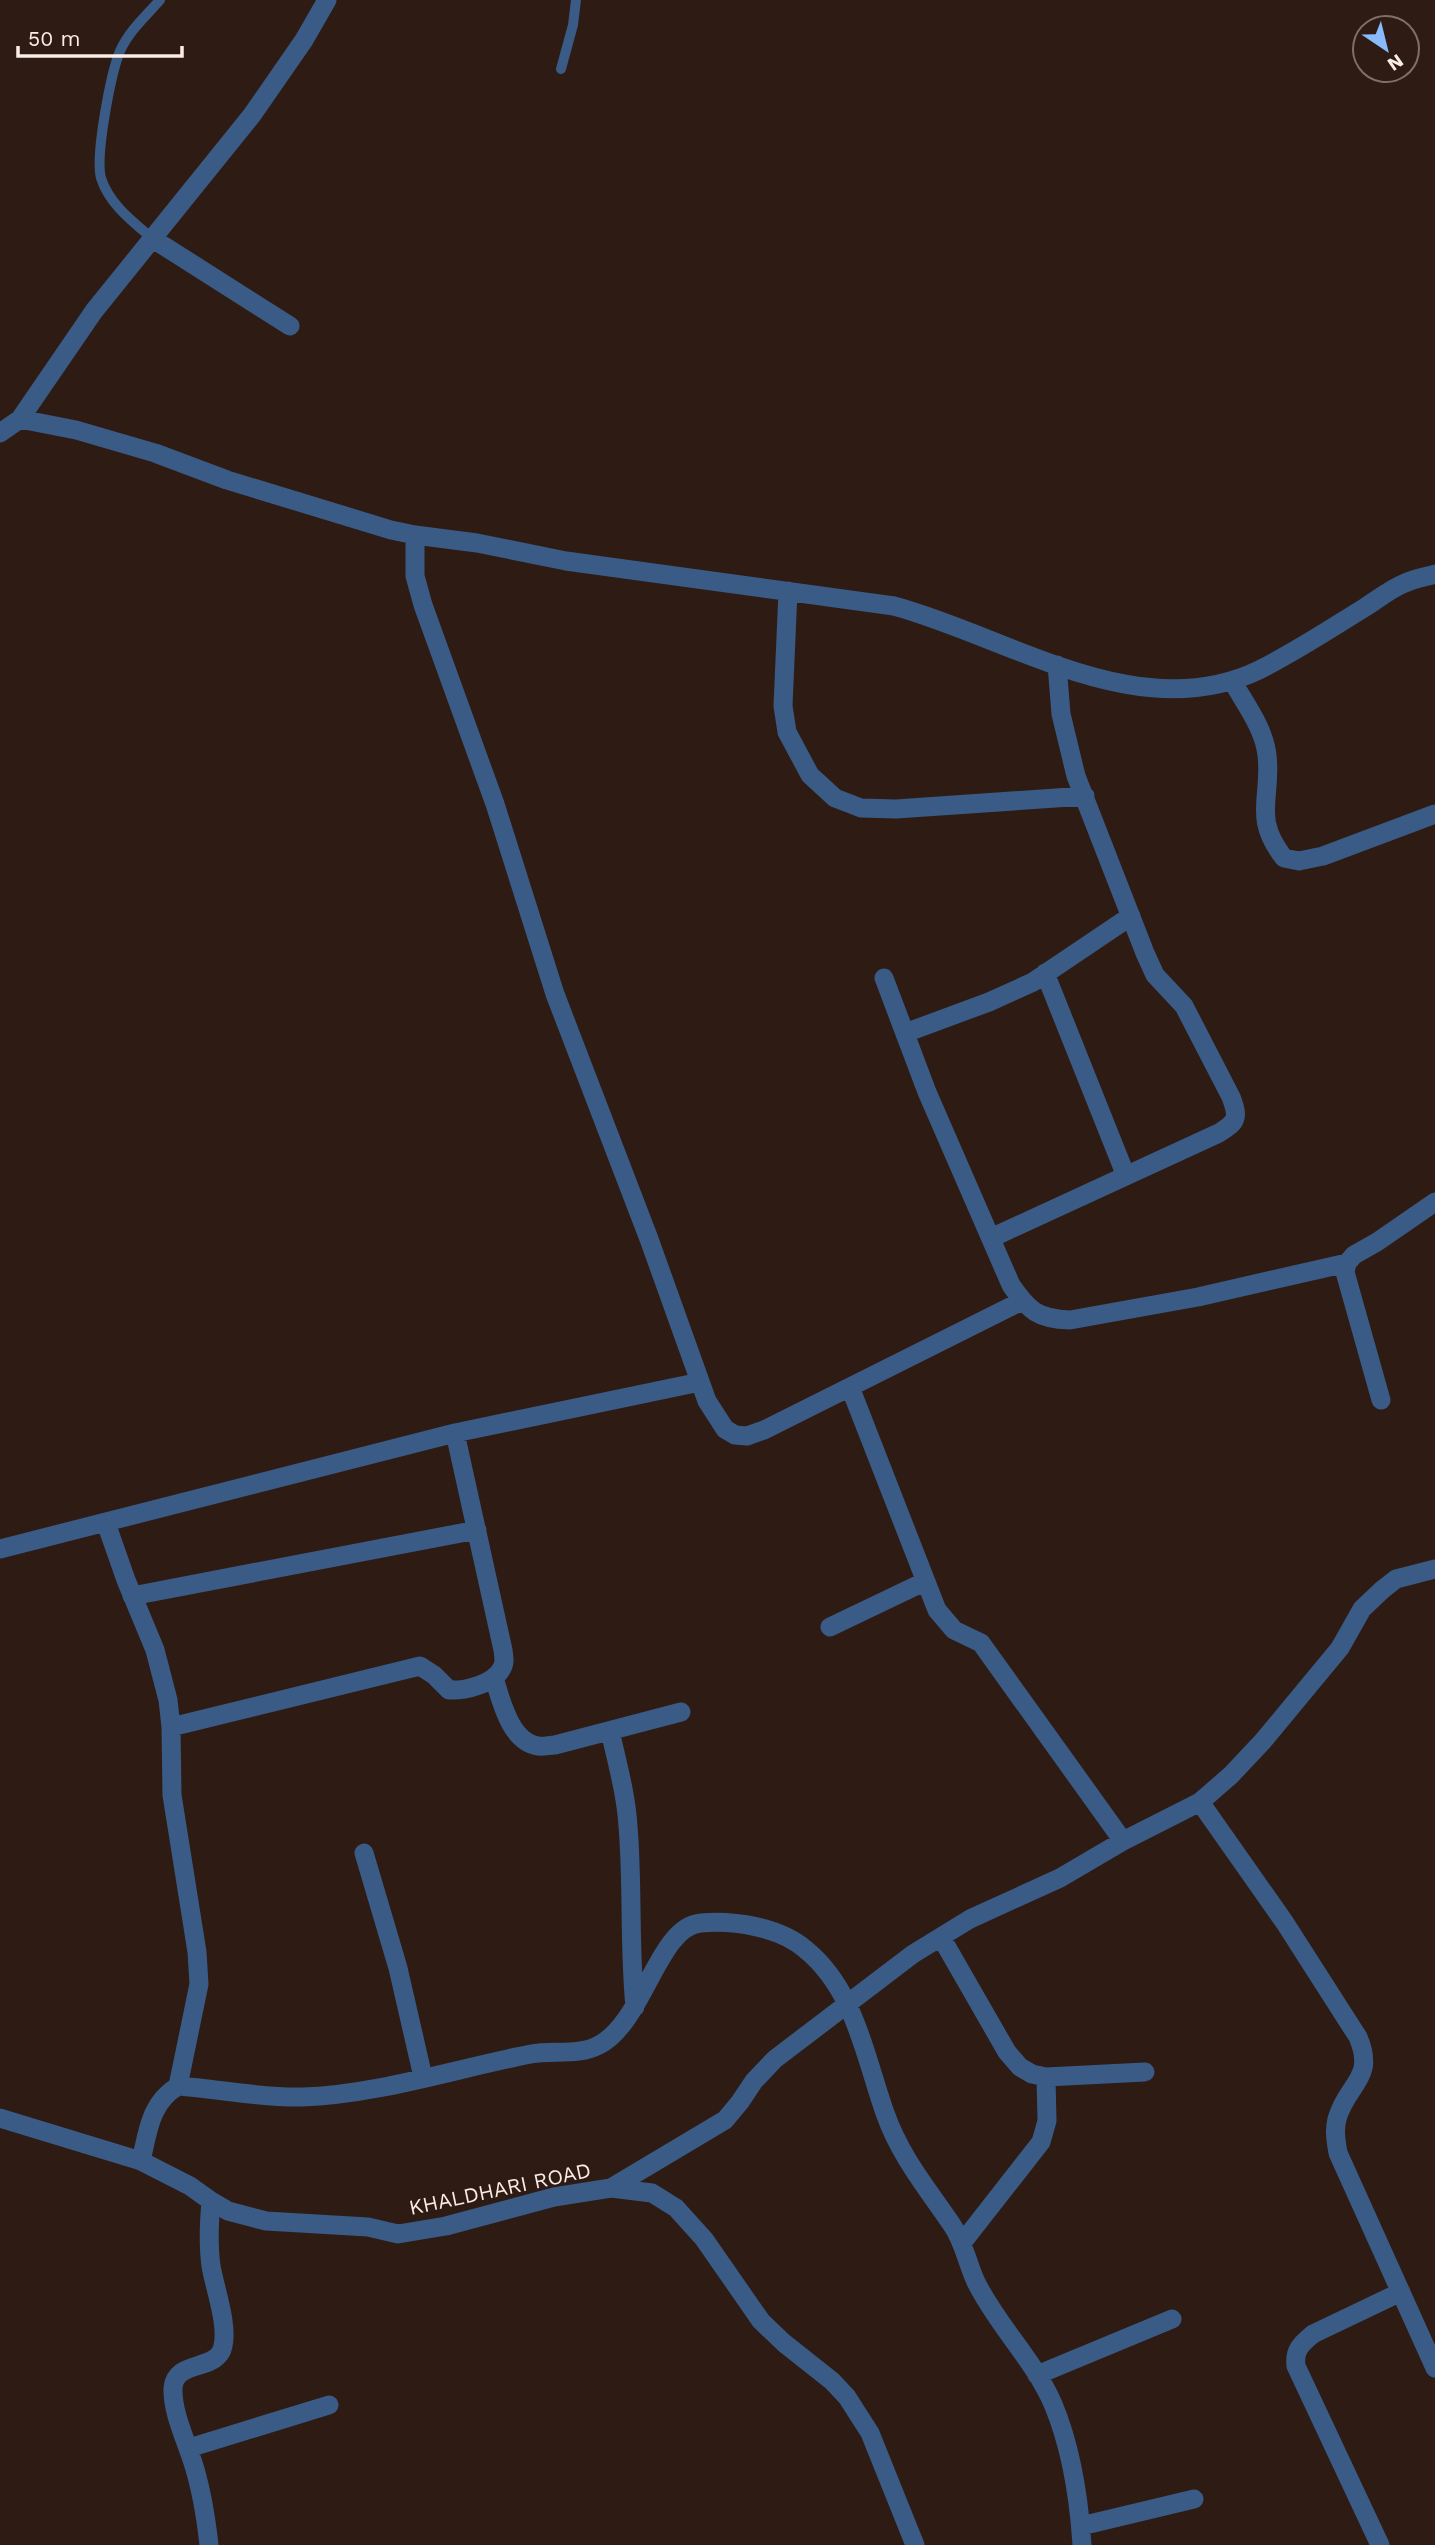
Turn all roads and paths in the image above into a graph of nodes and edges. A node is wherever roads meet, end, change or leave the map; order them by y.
1 (160, 0) edge
2 (327, 0) edge
3 (576, 0) edge
4 (561, 69) dead end
5 (153, 239) junction
6 (290, 326) dead end
7 (20, 419) junction
8 (0, 433) edge
9 (415, 535) junction
10 (1435, 574) edge
11 (788, 590) junction
12 (1057, 665) junction
13 (1233, 682) junction
14 (1085, 796) junction
15 (1435, 814) edge
16 (1131, 916) junction
17 (1045, 973) junction
18 (884, 978) dead end
19 (905, 1033) junction
20 (1126, 1176) junction
21 (1435, 1202) edge
22 (991, 1238) junction
23 (1347, 1263) junction
24 (1022, 1301) junction
25 (700, 1382) junction
26 (850, 1387) junction
27 (1381, 1400) dead end
28 (455, 1433) junction
29 (106, 1523) junction
30 (477, 1530) junction
31 (0, 1549) edge
32 (1435, 1569) edge
33 (924, 1582) junction
34 (132, 1596) junction
35 (830, 1627) dead end
36 (494, 1678) junction
37 (681, 1712) dead end
38 (171, 1727) junction
39 (610, 1731) junction
40 (1200, 1802) junction
41 (1123, 1841) junction
42 (365, 1853) dead end
43 (941, 1937) junction
44 (848, 2003) junction
45 (635, 2007) junction
46 (1144, 2072) dead end
47 (423, 2077) junction
48 (1046, 2077) junction
49 (178, 2085) junction
50 (0, 2118) edge
51 (141, 2161) junction
52 (611, 2188) junction
53 (211, 2202) junction
54 (962, 2243) junction
55 (1401, 2292) junction
56 (1172, 2319) dead end
57 (1435, 2368) edge
58 (1037, 2375) junction
59 (329, 2405) dead end
60 (188, 2448) junction
61 (1194, 2499) dead end
62 (1082, 2535) edge
63 (209, 2545) edge
64 (915, 2545) edge
65 (1380, 2545) edge

1 - 5 lane
2 - 5 street
3 - 4 lane
5 - 6 street
5 - 7 street
7 - 8 street
7 - 9 street
9 - 11 street
9 - 25 street
10 - 13 street
11 - 12 street
11 - 14 street
12 - 13 street
12 - 14 street
13 - 15 street
14 - 16 street
16 - 17 street
16 - 20 street
17 - 19 street
17 - 20 street
18 - 19 street
19 - 22 street
20 - 22 street
21 - 23 street
22 - 24 street
23 - 24 street
23 - 27 street
24 - 26 street
25 - 26 street
25 - 28 street
26 - 33 street
28 - 29 street
28 - 30 street
29 - 31 street
29 - 34 street
30 - 34 street
30 - 36 street
32 - 40 street
33 - 35 street
33 - 41 street
34 - 38 street
36 - 38 street
36 - 39 street
37 - 39 street
38 - 49 street
39 - 45 street
40 - 41 street
40 - 55 street
41 - 43 street
42 - 47 street
43 - 44 street
43 - 48 street
44 - 45 street
44 - 52 street
44 - 54 street
45 - 47 street
46 - 48 street
47 - 49 street
48 - 54 street
49 - 51 street
50 - 51 street, KHALDHARI ROAD
51 - 53 street, KHALDHARI ROAD
52 - 53 street, KHALDHARI ROAD
52 - 64 street
53 - 60 street
54 - 58 street
55 - 57 street
55 - 65 street
56 - 58 street
58 - 62 street
59 - 60 street
60 - 63 street
61 - 62 street

